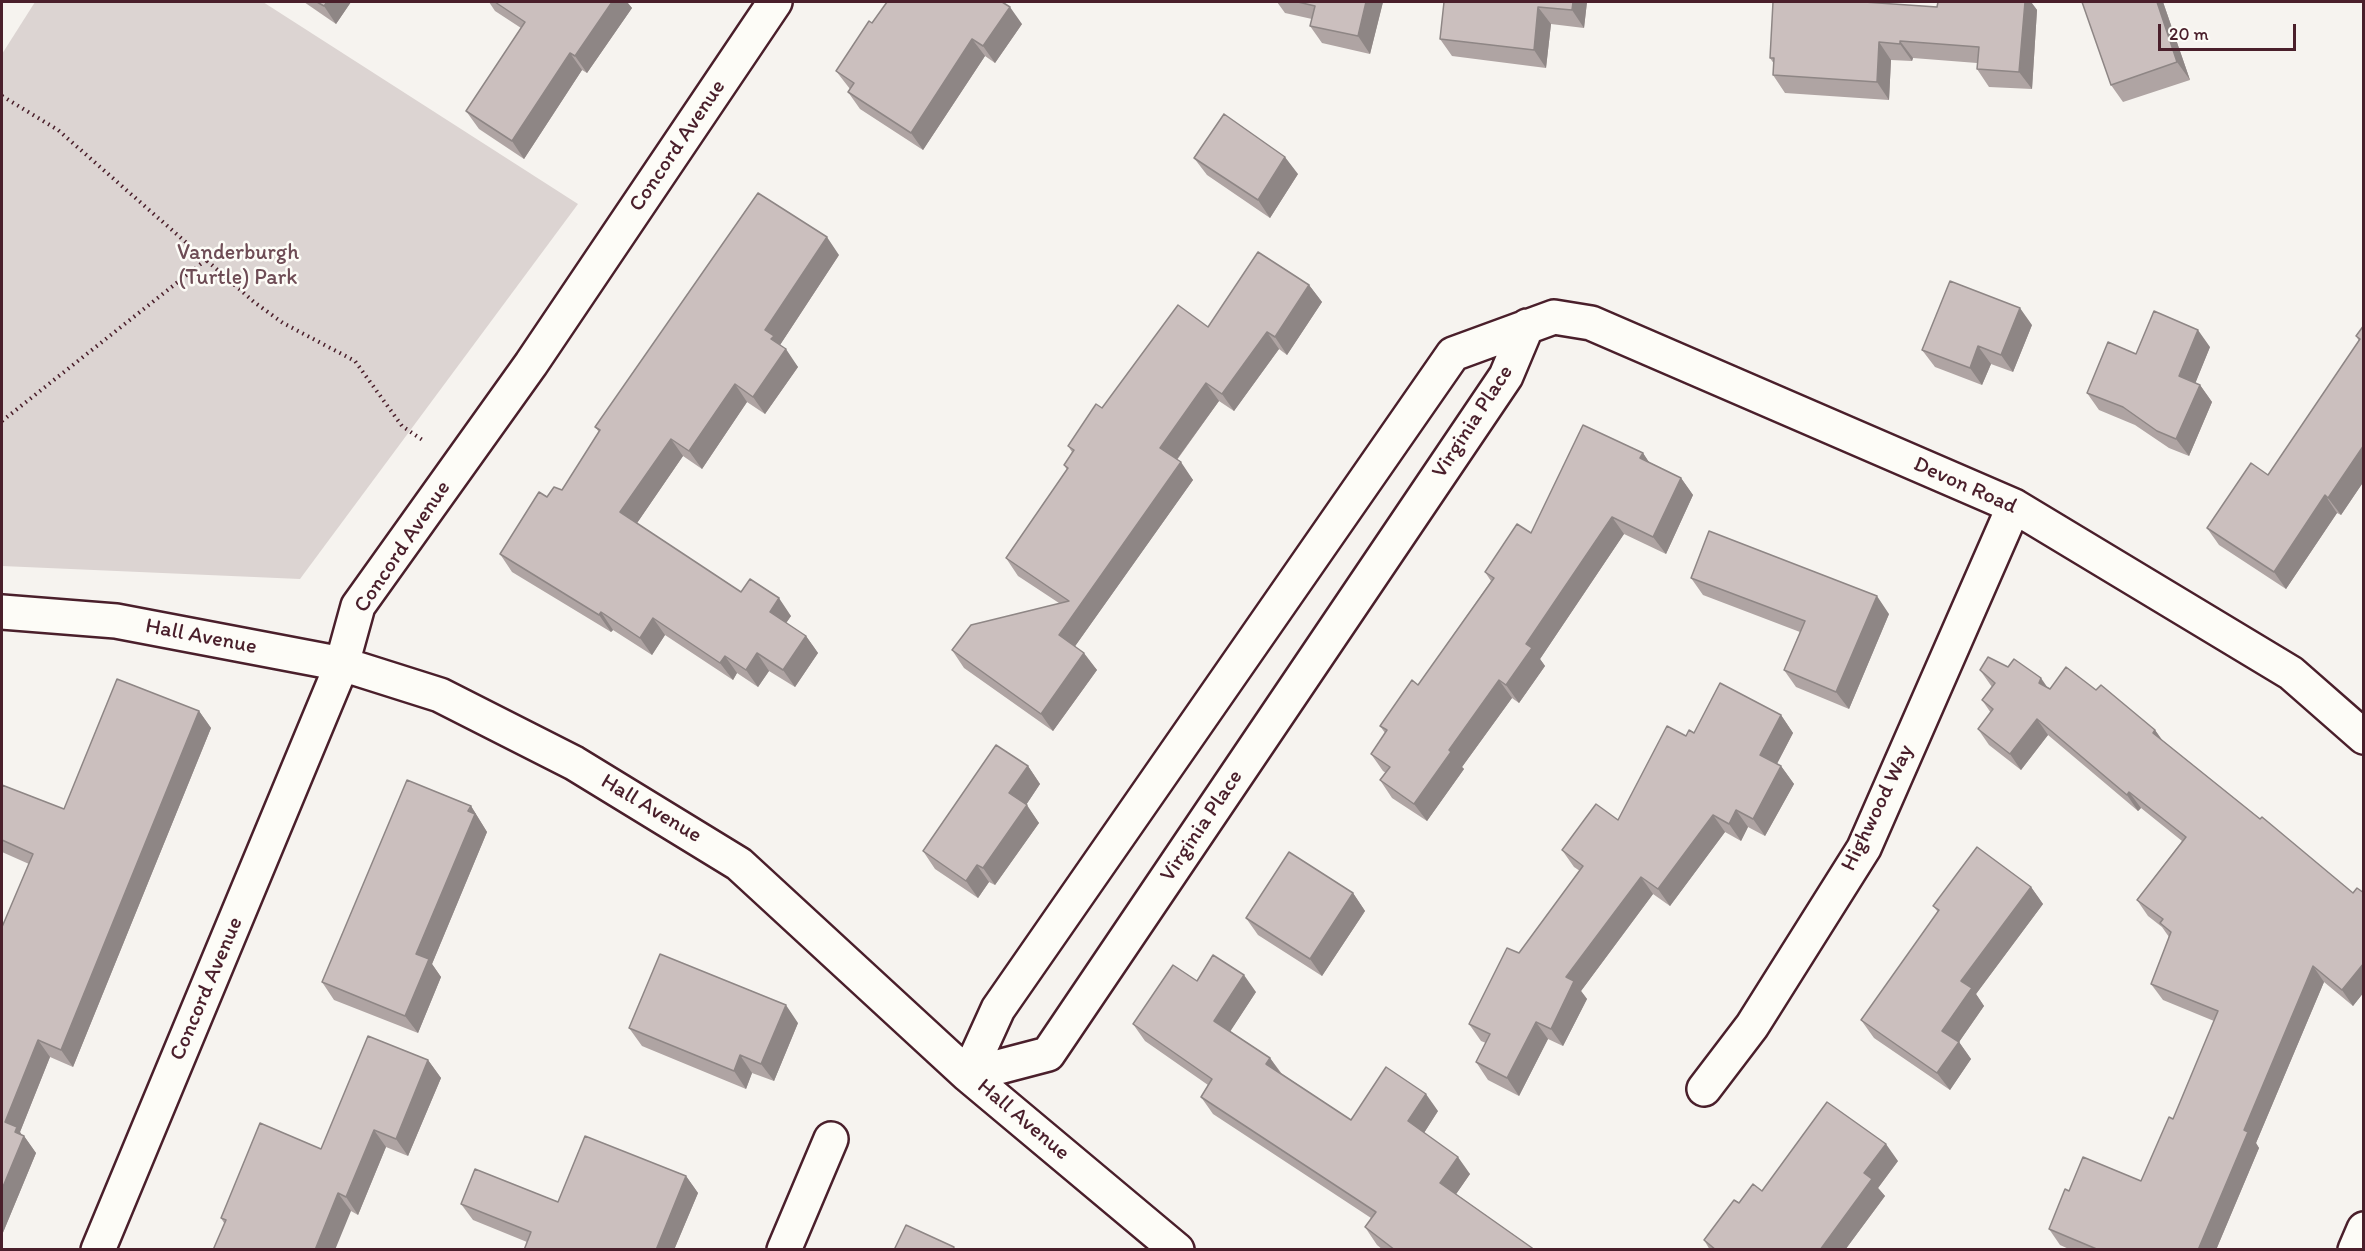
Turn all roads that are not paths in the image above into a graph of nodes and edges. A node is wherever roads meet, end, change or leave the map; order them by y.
1 (775, 2) edge
2 (1527, 326) junction
3 (2014, 506) junction
4 (2, 612) edge
5 (342, 664) junction
6 (2359, 720) edge
7 (968, 1075) junction
8 (1704, 1089) dead end
9 (831, 1139) dead end
10 (2364, 1229) edge
11 (98, 1250) edge
12 (784, 1250) edge
13 (1177, 1250) edge
14 (2355, 1250) edge

1 - 5 street, Concord Avenue
2 - 3 street, Devon Road
2 - 7 street, Virginia Place
2 - 7 street, Virginia Place
3 - 6 street, Devon Road
3 - 8 street, Highwood Way
4 - 5 street, Hall Avenue
5 - 7 street, Hall Avenue
5 - 11 street, Concord Avenue
7 - 13 street, Hall Avenue
9 - 12 street
10 - 14 street

